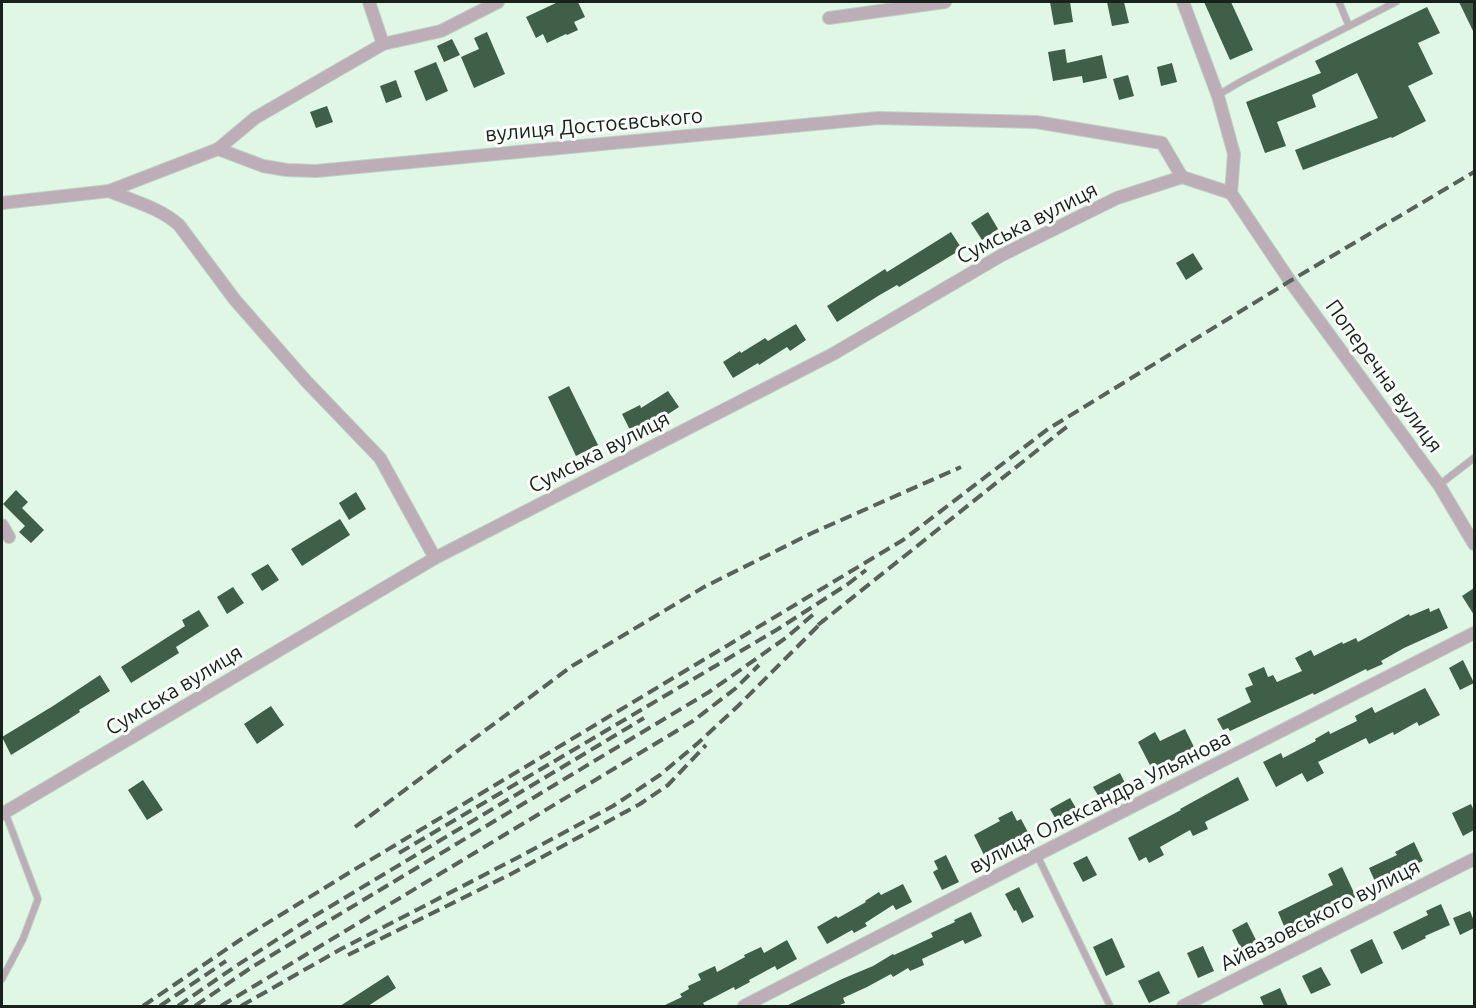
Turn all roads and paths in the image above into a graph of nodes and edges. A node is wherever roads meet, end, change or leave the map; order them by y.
1 (369, 2) edge
2 (498, 2) edge
3 (945, 2) edge
4 (1183, 2) edge
5 (1339, 2) edge
6 (1396, 2) edge
7 (829, 18) dead end
8 (1349, 26) junction
9 (383, 44) junction
10 (1218, 96) junction
11 (218, 149) junction
12 (1182, 177) junction
13 (109, 191) junction
14 (1231, 193) junction
15 (2, 203) edge
16 (1474, 458) edge
17 (1439, 485) junction
18 (2, 525) edge
19 (9, 537) dead end
20 (1474, 544) edge
21 (435, 558) junction
22 (1474, 633) edge
23 (3, 813) edge
24 (1037, 855) junction
25 (1474, 859) edge
26 (2, 979) edge
27 (744, 1006) edge
28 (1110, 1006) edge
29 (1183, 1006) edge

1 - 9 street
2 - 9 street
3 - 7 street
4 - 10 street
5 - 8 lane
6 - 8 lane
8 - 10 lane
9 - 11 street
10 - 14 street
11 - 12 street, вулиця Достоєвського
11 - 13 street
12 - 14 street
12 - 21 street, Сумська вулиця
13 - 15 street
13 - 21 street
14 - 17 street, Поперечна вулиця
16 - 17 lane
17 - 20 street, Поперечна вулиця
18 - 19 street
21 - 23 street, Сумська вулиця
22 - 24 street, вулиця Олександра Ульянова
23 - 26 lane
24 - 27 street, вулиця Олександра Ульянова
24 - 28 lane
25 - 29 street, Айвазовського вулиця

